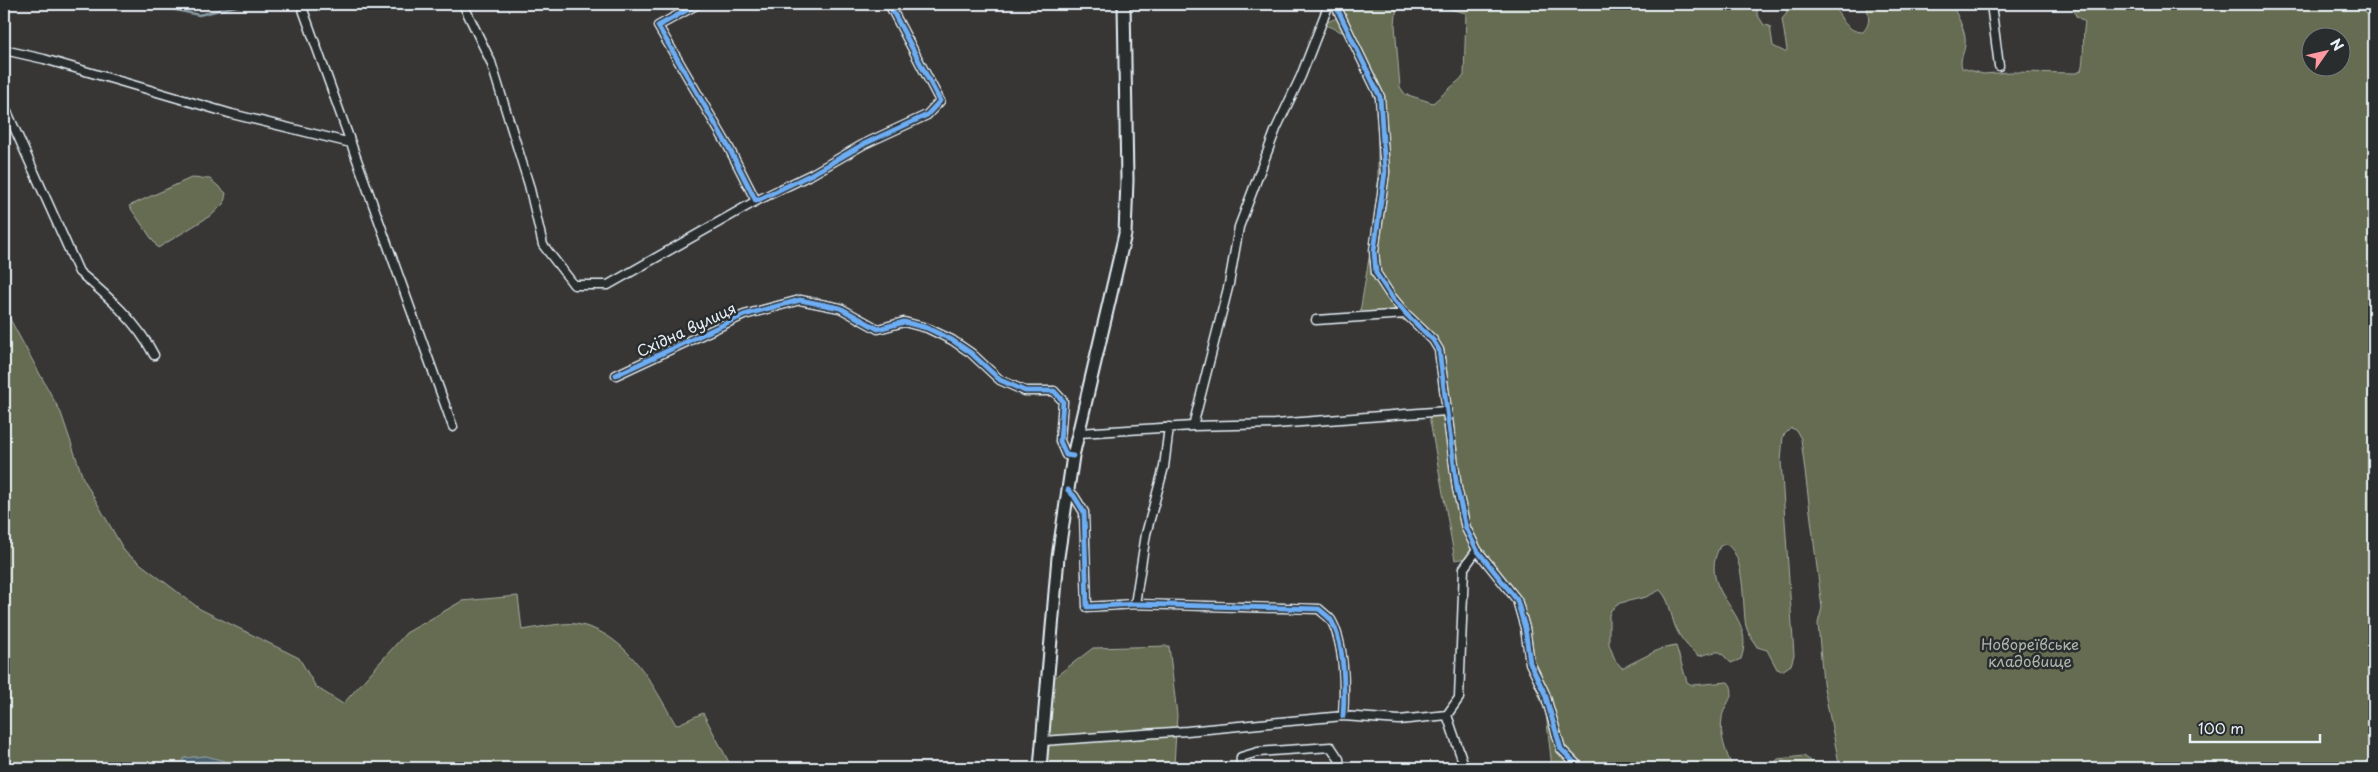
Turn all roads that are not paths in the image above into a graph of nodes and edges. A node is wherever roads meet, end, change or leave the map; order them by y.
1 (301, 4) edge
2 (463, 4) edge
3 (698, 4) edge
4 (889, 4) edge
5 (1124, 4) edge
6 (1329, 4) edge
7 (1334, 4) edge
8 (1991, 4) edge
9 (4, 50) edge
10 (1999, 66) dead end
11 (4, 104) edge
12 (351, 142) junction
13 (756, 201) junction
14 (1406, 314) junction
15 (1316, 320) dead end
16 (154, 355) dead end
17 (616, 375) dead end
18 (1446, 411) junction
19 (1193, 426) junction
20 (453, 427) dead end
21 (1170, 427) junction
22 (1079, 433) junction
23 (1073, 456) junction
24 (1068, 490) junction
25 (1476, 550) junction
26 (1135, 604) junction
27 (1447, 715) junction
28 (1342, 716) junction
29 (1043, 741) junction
30 (1040, 768) edge
31 (1240, 768) edge
32 (1340, 768) edge
33 (1465, 768) edge
34 (1580, 768) edge

1 - 12 street
2 - 13 street
3 - 13 street
4 - 13 street
5 - 22 main road
6 - 19 street
7 - 14 street
8 - 10 street
9 - 12 street
11 - 16 street
12 - 20 street
14 - 15 street
14 - 18 street
17 - 23 street, Східна вулиця
18 - 19 street
18 - 25 street
19 - 21 street
21 - 22 street
21 - 26 street
22 - 23 main road
23 - 24 main road
24 - 26 street
24 - 29 main road
25 - 27 street
25 - 34 street
26 - 28 street
27 - 28 street
27 - 33 street
28 - 29 street
29 - 30 main road
31 - 32 street

